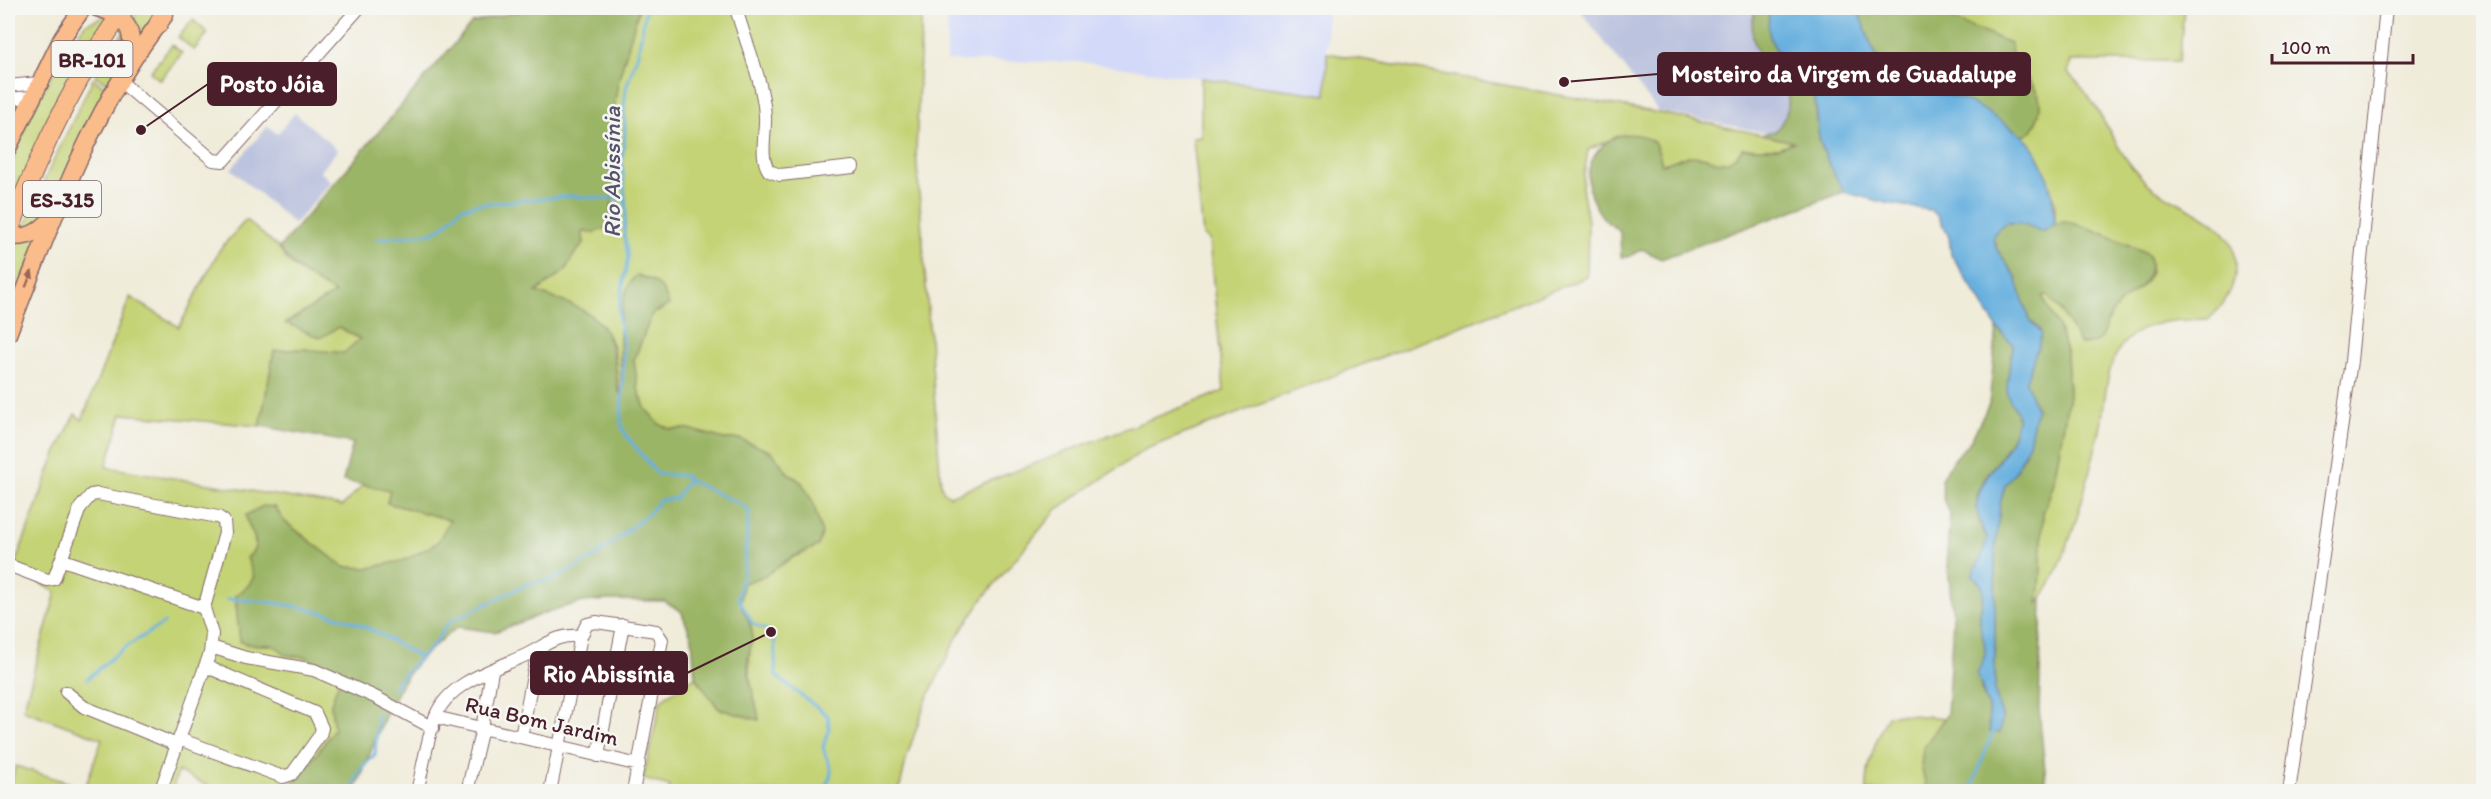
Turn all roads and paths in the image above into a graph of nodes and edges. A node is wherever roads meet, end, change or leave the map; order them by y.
1 (172, 8) edge
2 (359, 8) edge
3 (736, 8) edge
4 (2386, 8) edge
5 (112, 10) edge
6 (76, 12) edge
7 (161, 16) edge
8 (124, 75) junction
9 (8, 86) edge
10 (35, 90) junction
11 (8, 99) edge
12 (8, 148) edge
13 (853, 167) dead end
14 (54, 216) junction
15 (8, 235) edge
16 (8, 333) edge
17 (63, 560) junction
18 (8, 565) edge
19 (204, 608) junction
20 (623, 625) junction
21 (581, 636) junction
22 (211, 647) junction
23 (538, 650) junction
24 (206, 666) junction
25 (492, 671) junction
26 (66, 692) dead end
27 (434, 722) junction
28 (482, 728) junction
29 (521, 737) junction
30 (178, 742) junction
31 (560, 747) junction
32 (598, 756) junction
33 (639, 765) junction
34 (160, 792) edge
35 (417, 792) edge
36 (467, 792) edge
37 (550, 792) edge
38 (633, 792) edge
39 (2289, 792) edge

1 - 7 main road
2 - 8 street
3 - 13 street
4 - 39 street
5 - 6 main road
5 - 8 main road
5 - 15 highway, BR-101
6 - 10 main road
7 - 8 main road
8 - 14 main road, ES-315
9 - 10 street
10 - 11 street
10 - 12 main road
14 - 15 main road
16 -> 14 main road, ES-315
17 - 18 street
17 - 19 street
17 - 19 street
19 - 22 street
20 - 21 street
20 - 32 street
20 - 33 street
21 - 23 street
21 - 31 street
22 - 24 street
22 - 27 street, Rua Bom Jardim
23 - 25 street
23 - 29 street
24 - 30 street
24 - 30 street
25 - 27 street
25 - 28 street
26 - 30 street
27 - 28 street, Rua Bom Jardim
27 - 35 street
28 - 29 street, Rua Bom Jardim
28 - 36 street
29 - 31 street, Rua Bom Jardim
30 - 34 street
31 - 32 street, Rua Bom Jardim
31 - 37 street
32 - 33 street, Rua Bom Jardim
33 - 38 street

